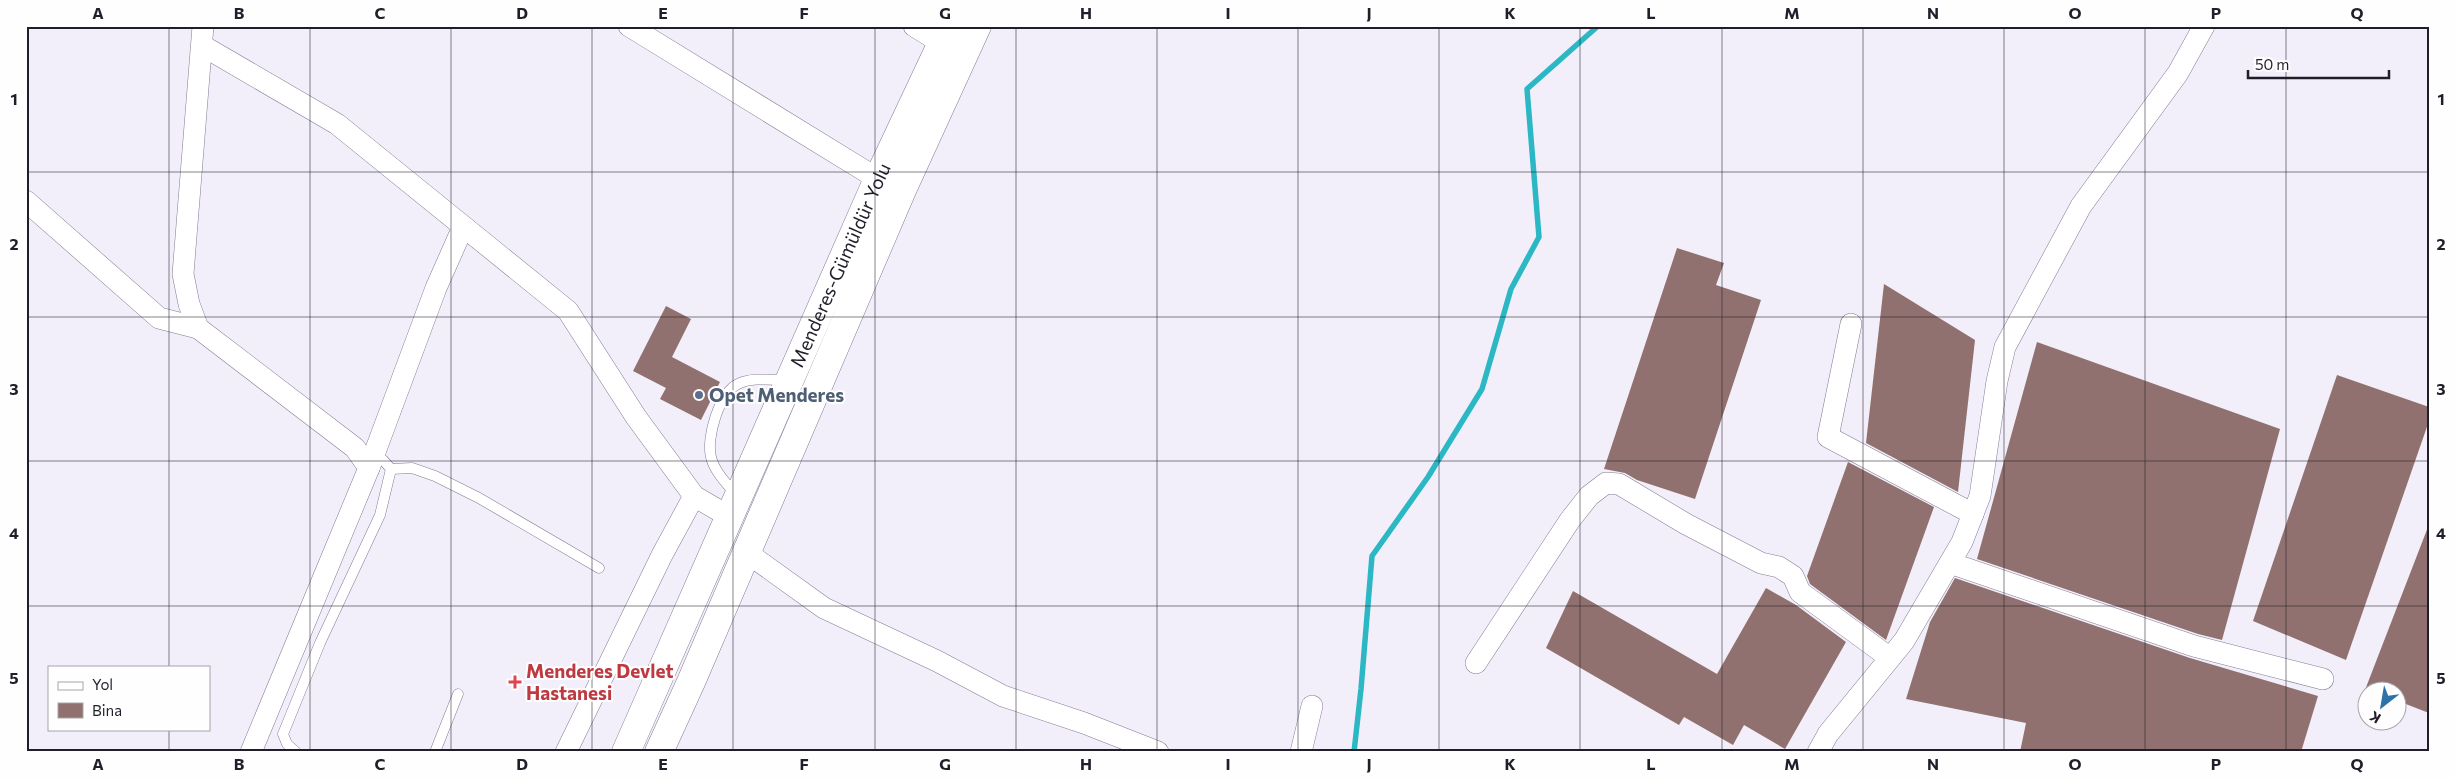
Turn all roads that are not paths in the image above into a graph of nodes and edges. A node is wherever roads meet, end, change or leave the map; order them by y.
1 (629, 26) edge
2 (914, 26) edge
3 (976, 26) edge
4 (2204, 26) edge
5 (946, 35) edge
6 (203, 36) edge
7 (878, 179) junction
8 (26, 201) edge
9 (463, 227) junction
10 (1851, 324) dead end
11 (198, 328) junction
12 (790, 380) junction
13 (371, 462) junction
14 (391, 470) junction
15 (694, 496) junction
16 (734, 508) junction
17 (1973, 514) junction
18 (746, 552) junction
19 (1950, 563) junction
20 (599, 568) dead end
21 (1890, 658) junction
22 (1476, 663) dead end
23 (2323, 679) dead end
24 (458, 694) dead end
25 (1312, 706) dead end
26 (251, 752) edge
27 (296, 752) edge
28 (435, 752) edge
29 (566, 752) edge
30 (626, 752) edge
31 (659, 752) edge
32 (1158, 752) edge
33 (1301, 752) edge
34 (1818, 752) edge

1 - 7 street
2 - 5 street
3 - 18 main road, Menderes-Gümüldür Yolu
4 - 17 street
5 - 7 main road, Menderes-Gümüldür Yolu
6 - 9 street
6 - 11 street
7 - 12 main road, Menderes-Gümüldür Yolu
8 - 11 street
9 - 13 street
9 - 15 street
10 - 17 street
11 - 13 street
12 - 16 main road, Menderes-Gümüldür Yolu
12 - 16 lane
13 - 14 lane
13 - 26 street
14 - 20 lane
14 - 27 lane
15 - 16 street
15 - 29 street
16 - 30 main road, Menderes-Gümüldür Yolu
17 - 19 street
18 - 31 main road, Menderes-Gümüldür Yolu
18 - 32 street
19 - 21 street
19 - 23 street
21 - 22 street
21 - 34 street
24 - 28 lane
25 - 33 street

